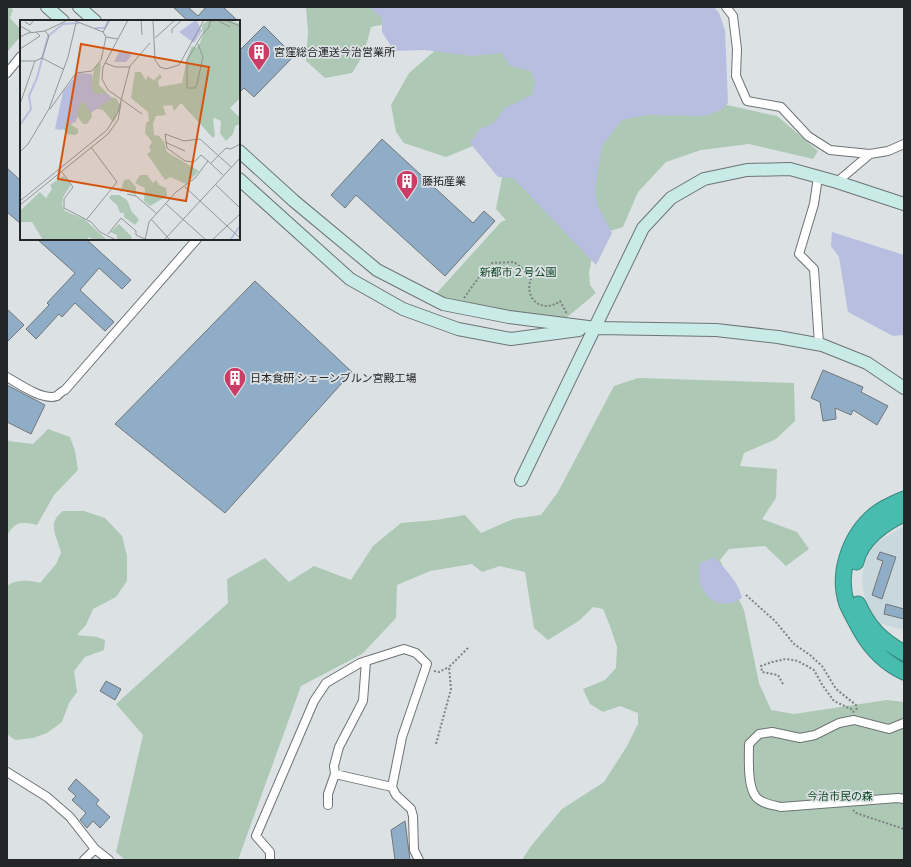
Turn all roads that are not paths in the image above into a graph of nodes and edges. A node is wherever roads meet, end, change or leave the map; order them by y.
1 (79, 7) edge
2 (726, 7) edge
3 (94, 20) edge
4 (20, 57) edge
5 (7, 73) edge
6 (904, 144) edge
7 (240, 152) edge
8 (870, 154) junction
9 (818, 177) junction
10 (837, 182) junction
11 (241, 185) edge
12 (904, 204) edge
13 (196, 240) edge
14 (596, 328) junction
15 (819, 344) junction
16 (7, 378) edge
17 (904, 388) edge
18 (521, 480) dead end
19 (904, 499) edge
20 (904, 514) edge
21 (904, 653) edge
22 (366, 661) junction
23 (904, 672) edge
24 (904, 723) edge
25 (7, 772) edge
26 (335, 774) junction
27 (392, 787) junction
28 (904, 799) edge
29 (328, 805) dead end
30 (95, 849) junction
31 (84, 860) edge
32 (109, 860) edge
33 (270, 860) edge
34 (419, 860) edge

1 - 3 street
2 - 8 street
4 - 5 street
6 - 8 street
7 - 14 street
8 - 10 street
9 - 10 street
9 - 14 street
9 - 15 street
10 - 12 street
11 - 14 street
13 - 16 street
14 - 15 street
14 - 18 street
15 - 17 street
19 - 23 highway
20 - 21 highway
22 - 26 street
22 - 27 street
22 - 33 street
24 - 28 street
25 - 30 street
26 - 27 street
26 - 29 street
27 - 34 street
30 - 31 street
30 - 32 street

